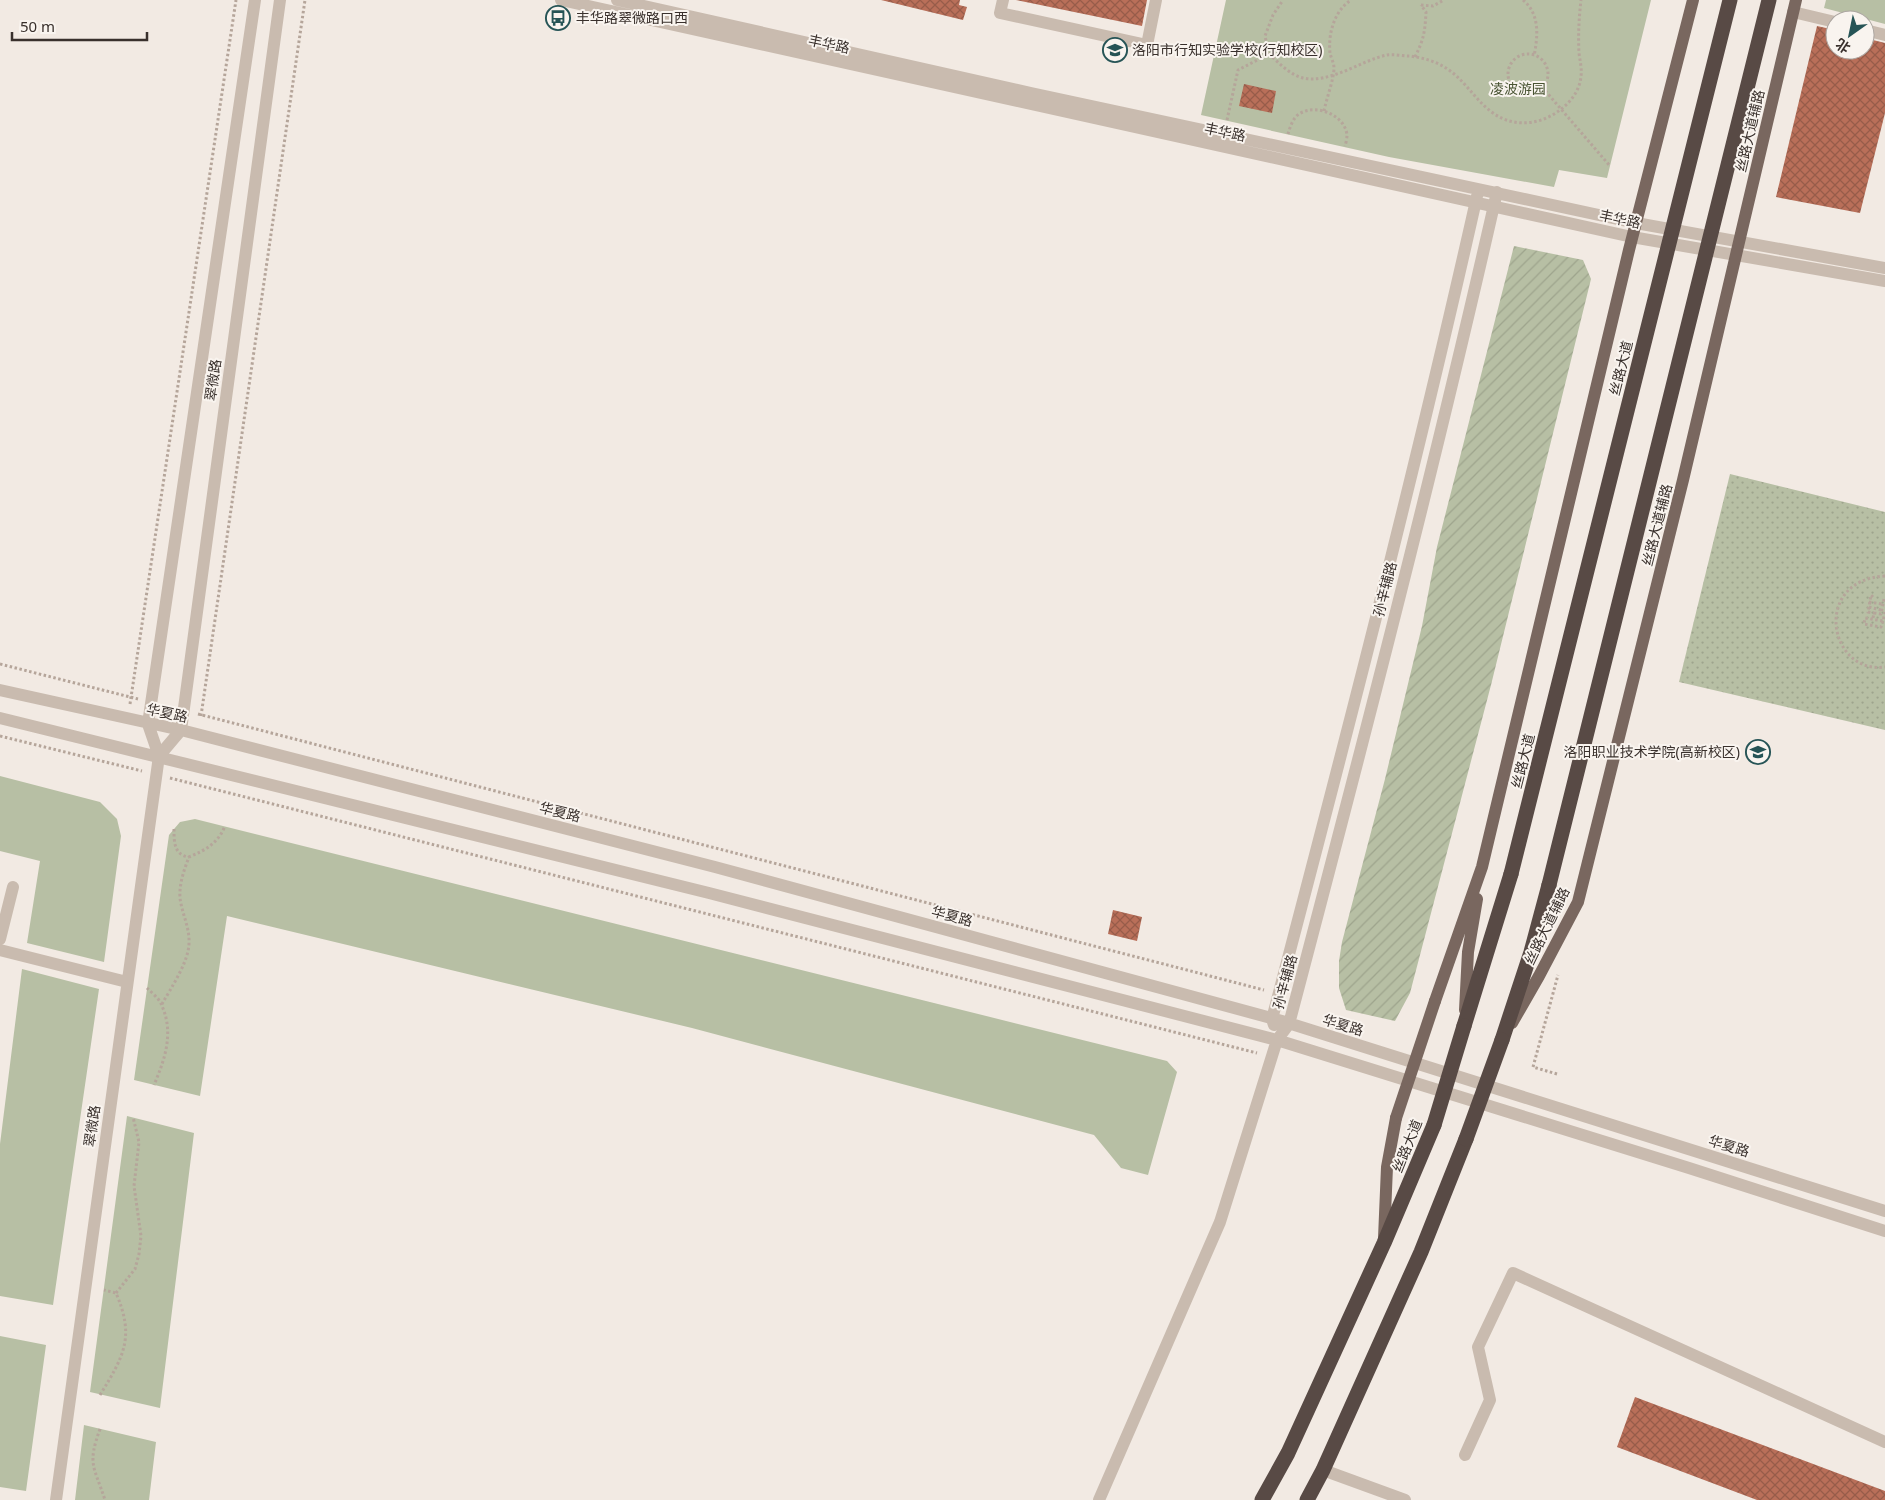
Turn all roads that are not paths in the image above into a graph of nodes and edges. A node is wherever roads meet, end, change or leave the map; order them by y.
1 (255, 0) edge
2 (280, 0) edge
3 (561, 0) edge
4 (616, 0) edge
5 (1003, 0) edge
6 (1156, 0) edge
7 (1693, 0) edge
8 (1730, 0) edge
9 (1769, 0) edge
10 (1795, 6) edge
11 (1825, 18) edge
12 (1479, 188) junction
13 (1497, 192) junction
14 (1476, 202) junction
15 (1494, 206) junction
16 (1636, 222) junction
17 (1632, 237) junction
18 (1738, 248) junction
19 (1885, 268) edge
20 (1885, 281) edge
21 (0, 690) edge
22 (0, 718) edge
23 (148, 724) junction
24 (181, 730) junction
25 (159, 756) junction
26 (1482, 867) junction
27 (13, 887) dead end
28 (0, 939) edge
29 (0, 950) edge
30 (127, 982) junction
31 (1272, 1019) junction
32 (1289, 1024) junction
33 (1464, 1026) junction
34 (1277, 1040) junction
35 (1502, 1040) junction
36 (1885, 1211) edge
37 (1885, 1231) edge
38 (1384, 1243) junction
39 (1885, 1442) edge
40 (1465, 1455) dead end
41 (1323, 1470) junction
42 (56, 1500) edge
43 (1099, 1500) edge
44 (1262, 1500) edge
45 (1308, 1500) edge
46 (1405, 1500) edge

1 - 23 street, 翠微路
2 - 24 street, 翠微路
3 - 14 street, 丰华路
4 - 12 street, 丰华路
5 - 6 street
7 - 16 main road
8 - 33 highway, 丝路大道, bridge
9 - 35 highway, bridge
10 - 11 street
10 - 18 main road, 丝路大道辅路
12 - 13 street, 丰华路
12 - 14 street, 孙辛辅路
13 - 15 street, 孙辛辅路
13 - 16 street, 丰华路
14 - 15 street, 丰华路
14 - 31 street, 孙辛辅路
15 - 17 street, 丰华路
15 - 32 street, 孙辛辅路
16 - 17 main road
16 - 18 street, 丰华路
17 - 18 street, 丰华路
17 - 26 main road
18 - 19 street, 丰华路
18 - 20 street, 丰华路
18 - 35 main road, 丝路大道辅路
21 - 23 street, 华夏路
22 - 25 street
23 - 24 street, 华夏路
23 - 25 street, 翠微路
24 - 25 street
24 - 31 street, 华夏路
25 - 30 street, 翠微路
25 - 34 street
26 - 33 main road
26 - 38 main road, bridge
27 - 28 street
29 - 30 street
30 - 42 street, 翠微路
31 - 32 street, 华夏路
31 - 34 street, 孙辛辅路
32 - 34 street, 孙辛辅路
32 - 36 street, 华夏路
33 - 38 highway, 丝路大道, bridge
34 - 37 street
34 - 43 street
35 - 41 highway, bridge
38 - 44 highway, 丝路大道
39 - 40 street
41 - 45 highway
41 - 46 street

